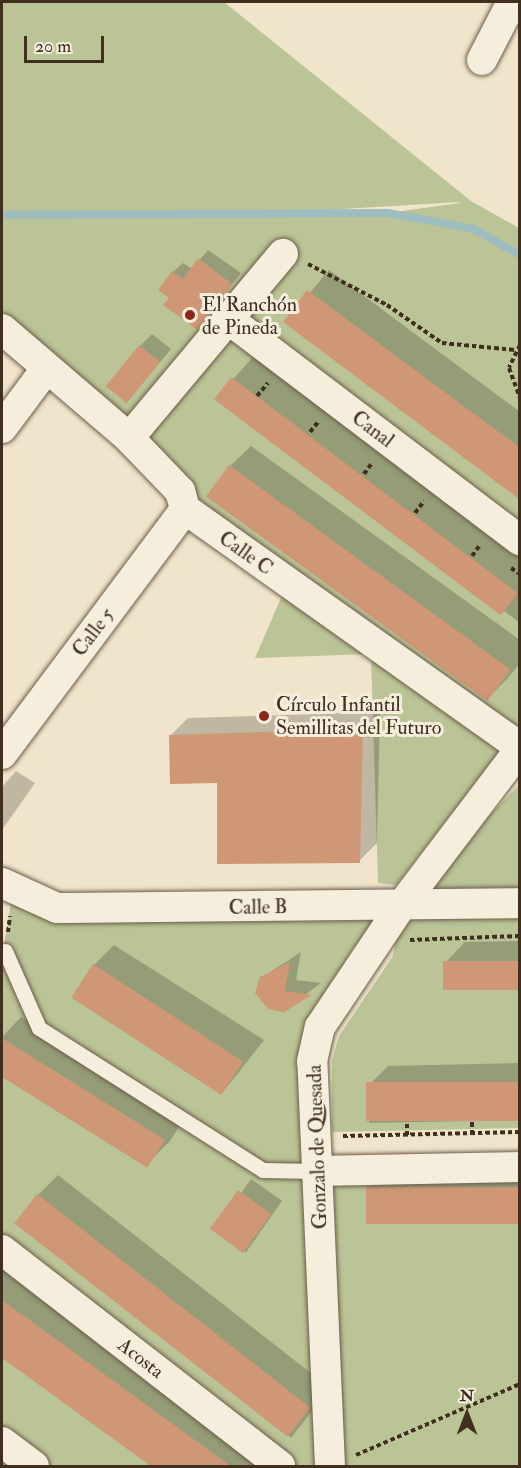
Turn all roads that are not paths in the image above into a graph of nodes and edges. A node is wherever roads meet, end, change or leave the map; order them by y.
1 (512, 2) edge
2 (482, 60) dead end
3 (284, 254) road end
4 (227, 318) junction
5 (2, 329) edge
6 (46, 369) junction
7 (2, 428) edge
8 (129, 438) junction
9 (185, 509) junction
10 (519, 540) edge
11 (519, 748) edge
12 (2, 754) edge
13 (7, 886) edge
14 (519, 903) edge
15 (401, 906) junction
16 (5, 951) road end
17 (519, 1167) edge
18 (317, 1171) junction
19 (2, 1250) edge
20 (2, 1442) edge
21 (330, 1466) edge
22 (34, 1467) edge
23 (280, 1467) edge

1 - 2 street
3 - 4 street
4 - 8 street
4 - 10 street, Canal
5 - 6 street, Calle C
6 - 7 street
6 - 8 street, Calle C
8 - 9 street, Calle C
9 - 11 street, Calle C
9 - 12 street, Calle 5
11 - 15 street, Gonzalo de Quesada
13 - 15 street, Calle B
14 - 15 street, Calle B
15 - 18 street, Gonzalo de Quesada
16 - 18 lane
17 - 18 street
18 - 21 street, Gonzalo de Quesada
19 - 23 street, Acosta
20 - 22 street

